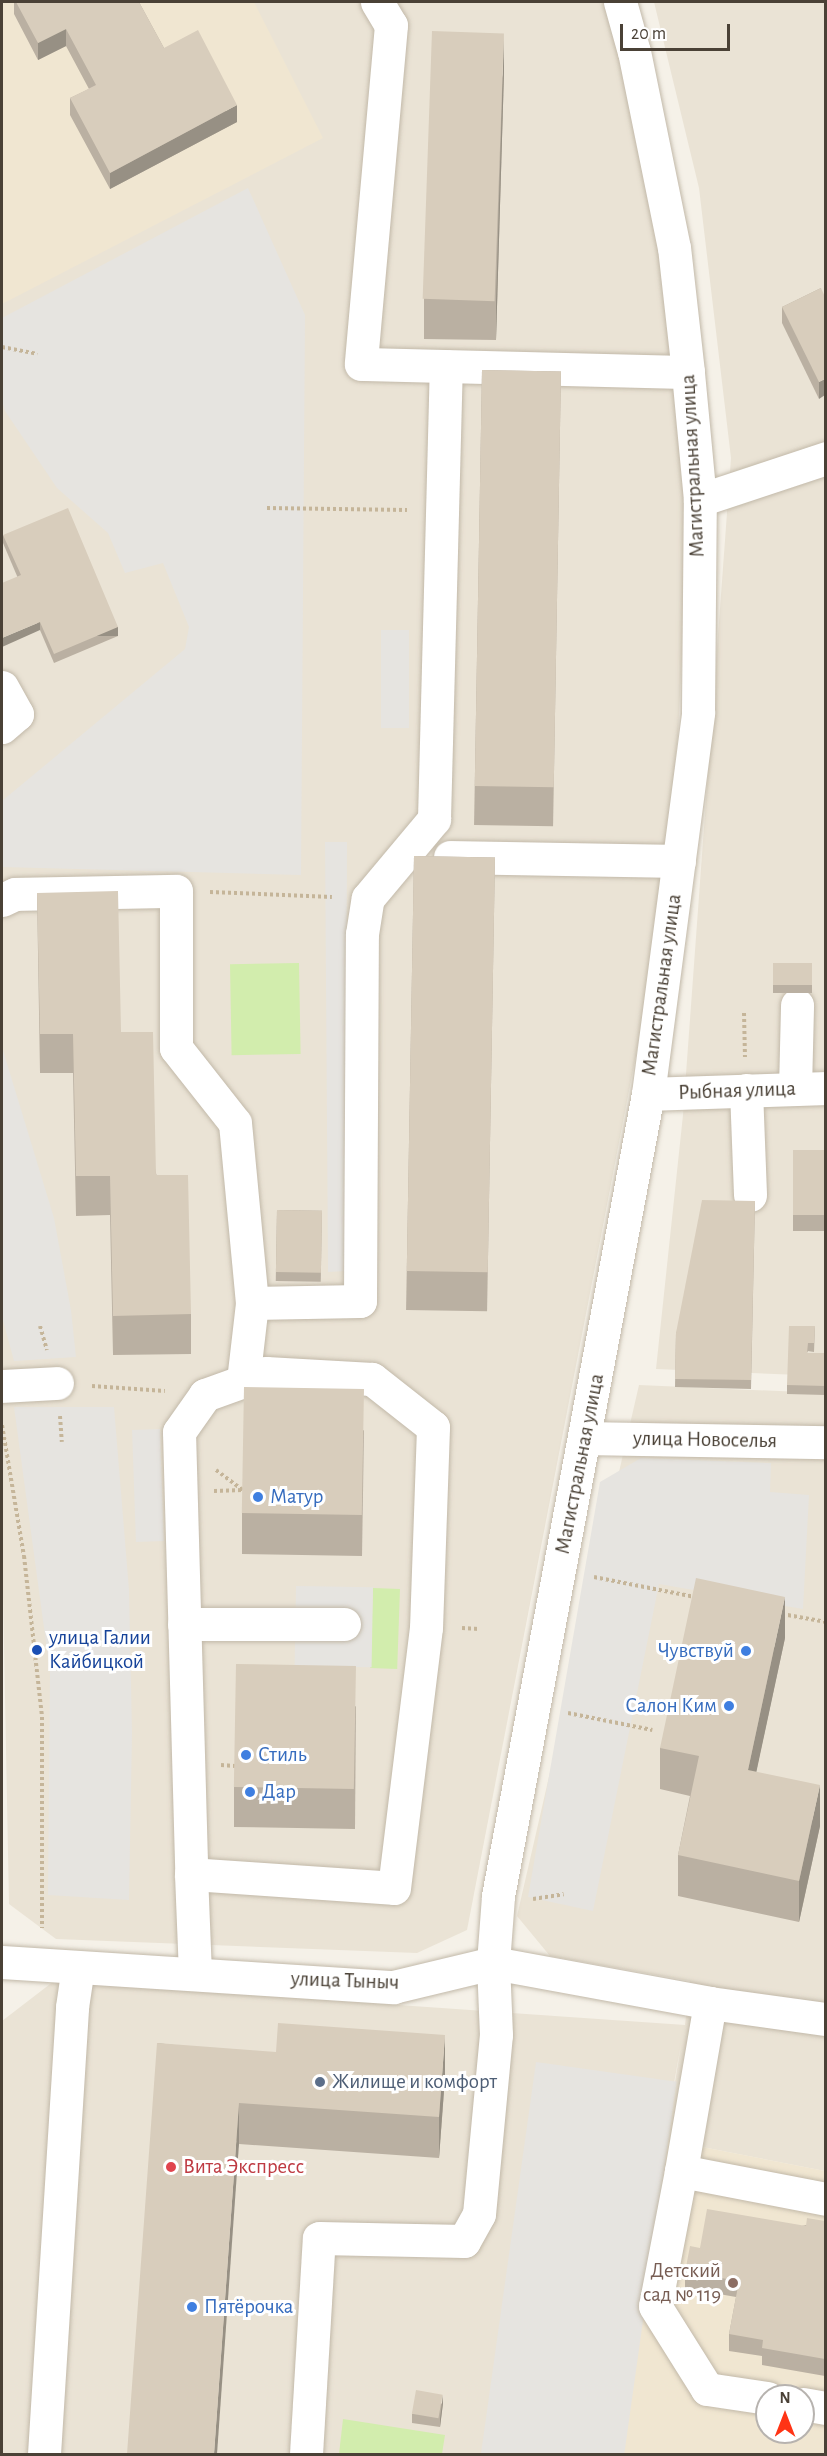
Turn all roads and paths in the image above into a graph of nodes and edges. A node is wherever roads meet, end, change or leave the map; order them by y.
1 (377, 2) edge
2 (621, 2) edge
3 (2, 347) edge
4 (37, 354) dead end
5 (446, 366) junction
6 (688, 372) junction
7 (825, 458) edge
8 (700, 500) junction
9 (267, 508) dead end
10 (442, 510) junction
11 (2, 687) edge
12 (2, 727) edge
13 (404, 856) junction
14 (679, 861) junction
15 (176, 891) junction
16 (368, 898) junction
17 (2, 900) edge
18 (797, 1005) dead end
19 (744, 1013) dead end
20 (810, 1088) edge
21 (746, 1090) junction
22 (648, 1094) junction
23 (750, 1194) dead end
24 (252, 1303) junction
25 (243, 1381) junction
26 (57, 1383) joint
27 (2, 1386) edge
28 (205, 1395) junction
29 (2, 1425) edge
30 (585, 1438) junction
31 (825, 1442) edge
32 (588, 1576) dead end
33 (698, 1598) edge
34 (779, 1613) edge
35 (825, 1622) edge
36 (184, 1624) junction
37 (344, 1624) dead end
38 (534, 1706) junction
39 (652, 1730) dead end
40 (191, 1874) junction
41 (564, 1894) dead end
42 (531, 1899) dead end
43 (42, 1928) dead end
44 (2, 1962) edge
45 (493, 1963) junction
46 (78, 1967) junction
47 (195, 1973) junction
48 (710, 2003) junction
49 (825, 2019) edge
50 (681, 2171) junction
51 (825, 2199) edge
52 (755, 2396) edge
53 (44, 2454) edge
54 (306, 2454) edge

1 - 5 street
2 - 6 street, Магистральная улица
3 - 4 path
5 - 6 street
5 - 10 street
6 - 8 street, Магистральная улица
7 - 8 street
8 - 14 street, Магистральная улица
9 - 10 path
10 - 13 street
11 - 12 street
13 - 14 street
13 - 16 street
14 - 22 street, Магистральная улица
15 - 16 path
15 - 17 street
15 - 24 street
16 - 24 street
18 - 20 street
19 - 21 path
20 - 21 street, Рыбная улица
21 - 22 street, Рыбная улица
21 - 23 street
22 - 30 street, Магистральная улица
24 - 25 street
25 - 28 street
25 - 40 street
26 - 27 street
26 - 28 path
28 - 36 street
29 - 43 path
30 - 31 street, улица Новоселья
30 - 38 street, Магистральная улица
32 - 33 path
34 - 35 path
36 - 37 street
36 - 40 street
38 - 39 path
38 - 45 street, Магистральная улица
40 - 47 street
41 - 42 path
44 - 46 street, улица Тыныч
45 - 47 street, улица Тыныч
45 - 48 street, улица Тыныч
45 - 54 street, Магистральная улица
46 - 47 street, улица Тыныч
46 - 53 street
48 - 49 street, улица Тыныч
48 - 50 street
50 - 51 street
50 - 52 street

